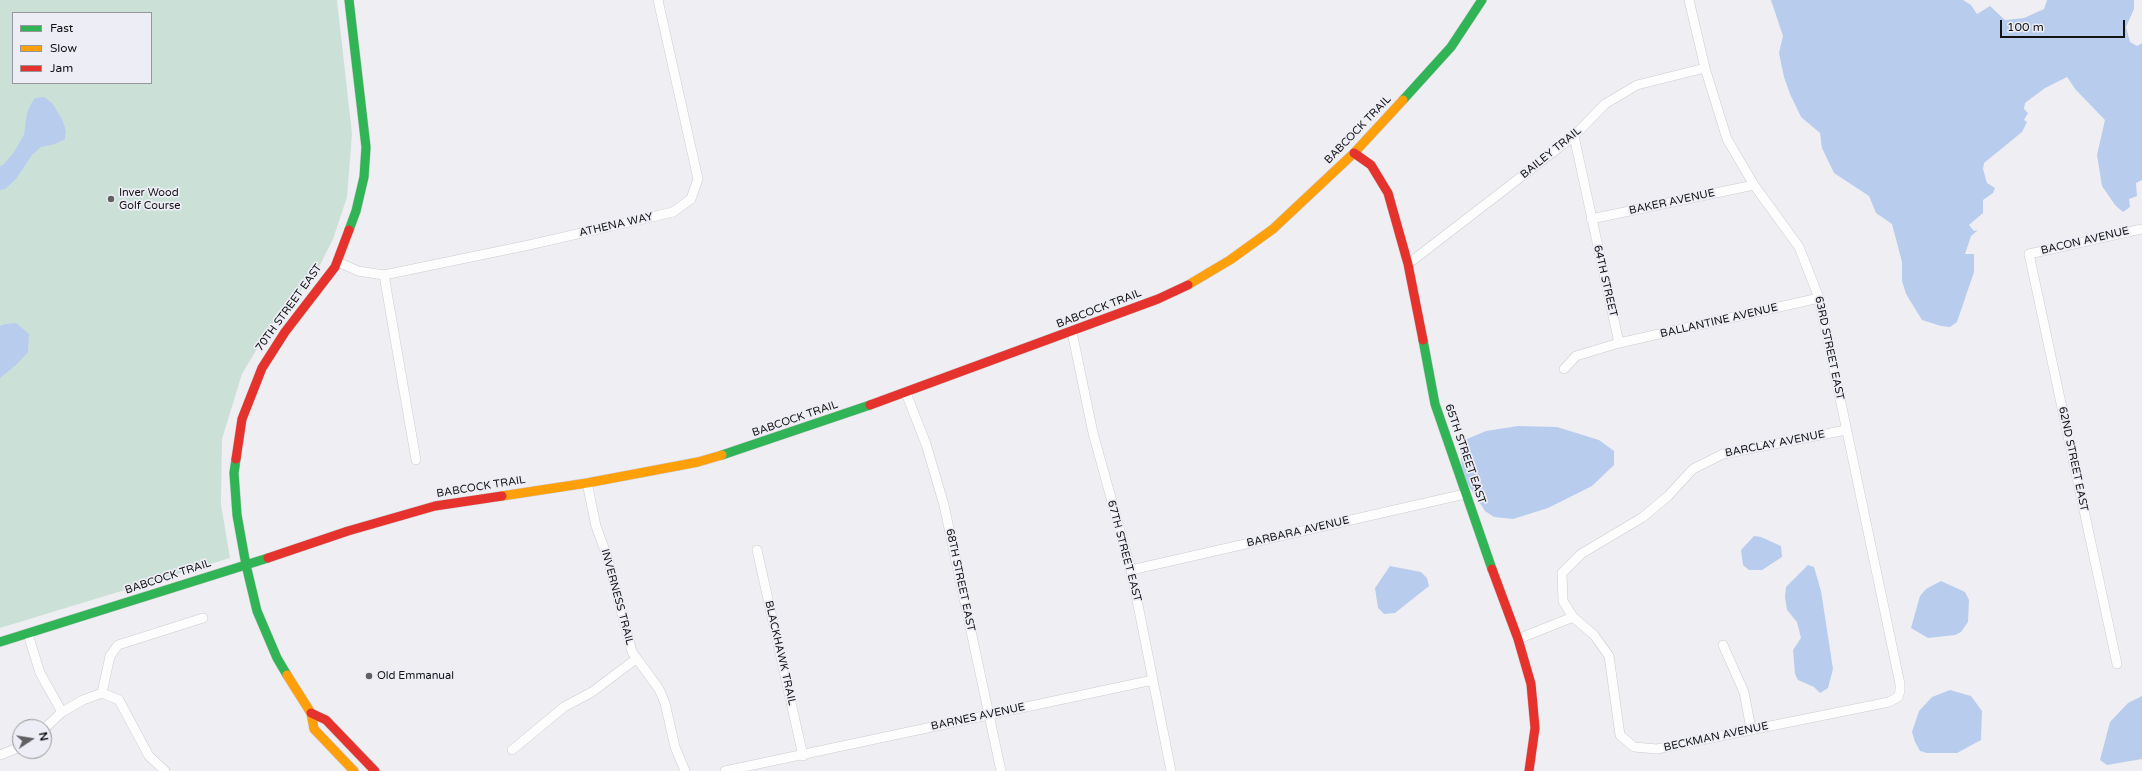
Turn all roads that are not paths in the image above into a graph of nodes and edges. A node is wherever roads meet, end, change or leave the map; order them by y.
1 (349, 0) edge
2 (658, 0) edge
3 (1482, 0) edge
4 (1689, 0) edge
5 (1705, 68) junction
6 (1574, 136) junction
7 (1354, 153) junction
8 (1754, 185) junction
9 (1591, 219) junction
10 (2142, 229) edge
11 (2029, 254) joint
12 (338, 262) junction
13 (1408, 264) junction
14 (384, 275) junction
15 (1819, 298) junction
16 (1072, 332) junction
17 (1619, 343) junction
18 (1564, 369) dead end
19 (906, 393) junction
20 (1846, 430) junction
21 (416, 460) dead end
22 (588, 483) junction
23 (1465, 494) junction
24 (757, 550) dead end
25 (246, 565) junction
26 (1131, 570) junction
27 (1573, 617) junction
28 (203, 618) dead end
29 (28, 634) junction
30 (1518, 639) junction
31 (0, 642) edge
32 (1723, 645) dead end
33 (636, 659) junction
34 (2117, 664) dead end
35 (1153, 680) junction
36 (102, 693) junction
37 (1898, 697) joint
38 (62, 712) junction
39 (311, 713) junction
40 (989, 714) junction
41 (52, 721) edge
42 (1751, 729) junction
43 (12, 750) edge
44 (512, 750) dead end
45 (0, 755) edge
46 (803, 756) junction
47 (165, 771) edge
48 (354, 771) edge
49 (375, 771) edge
50 (685, 771) edge
51 (725, 771) edge
52 (1002, 771) edge
53 (1171, 771) edge
54 (1529, 771) edge

1 - 12 street, 70TH STREET EAST
2 - 14 street, ATHENA WAY
3 - 7 street, BABCOCK TRAIL
4 - 5 street, 63RD STREET EAST
5 - 6 street, BAILEY TRAIL
5 - 8 street, 63RD STREET EAST
6 - 9 street, 64TH STREET
6 - 13 street, BAILEY TRAIL
7 - 13 street, 65TH STREET EAST
7 - 16 street, BABCOCK TRAIL
8 - 9 street, BAKER AVENUE
8 - 15 street, 63RD STREET EAST
9 - 17 street, 64TH STREET
10 - 11 street, BACON AVENUE
11 - 34 street, 62ND STREET EAST
12 - 14 street, ATHENA WAY
12 - 25 street, 70TH STREET EAST
13 - 23 street, 65TH STREET EAST
14 - 21 street
15 - 17 street, BALLANTINE AVENUE
15 - 20 street, 63RD STREET EAST
16 - 19 street, BABCOCK TRAIL
16 - 26 street, 67TH STREET EAST
17 - 18 street, BALLANTINE AVENUE
19 - 22 street, BABCOCK TRAIL
19 - 40 street, 68TH STREET EAST
20 - 27 street, BARCLAY AVENUE
20 - 37 street, 63RD STREET EAST
22 - 25 street, BABCOCK TRAIL
22 - 33 street, INVERNESS TRAIL
23 - 26 street, BARBARA AVENUE
23 - 30 street, 65TH STREET EAST
24 - 46 street, BLACKHAWK TRAIL
25 - 29 street, BABCOCK TRAIL
25 - 39 street, 70TH STREET EAST
26 - 35 street, 67TH STREET EAST
27 - 30 street
27 - 42 street, BECKMAN AVENUE
28 - 36 street
29 - 31 street, BABCOCK TRAIL
29 - 38 street
30 - 54 street, 65TH STREET EAST
32 - 42 street
33 - 44 street
33 - 50 street, INVERNESS TRAIL
35 - 40 street, BARNES AVENUE
35 - 53 street, 67TH STREET EAST
36 - 38 street
36 - 47 street
37 - 42 street, BECKMAN AVENUE
38 - 41 street
39 - 48 street, 70TH STREET EAST
39 - 49 street, 70TH STREET EAST
40 - 46 street, BARNES AVENUE
40 - 52 street, 68TH STREET EAST
43 - 45 street
46 - 51 street

